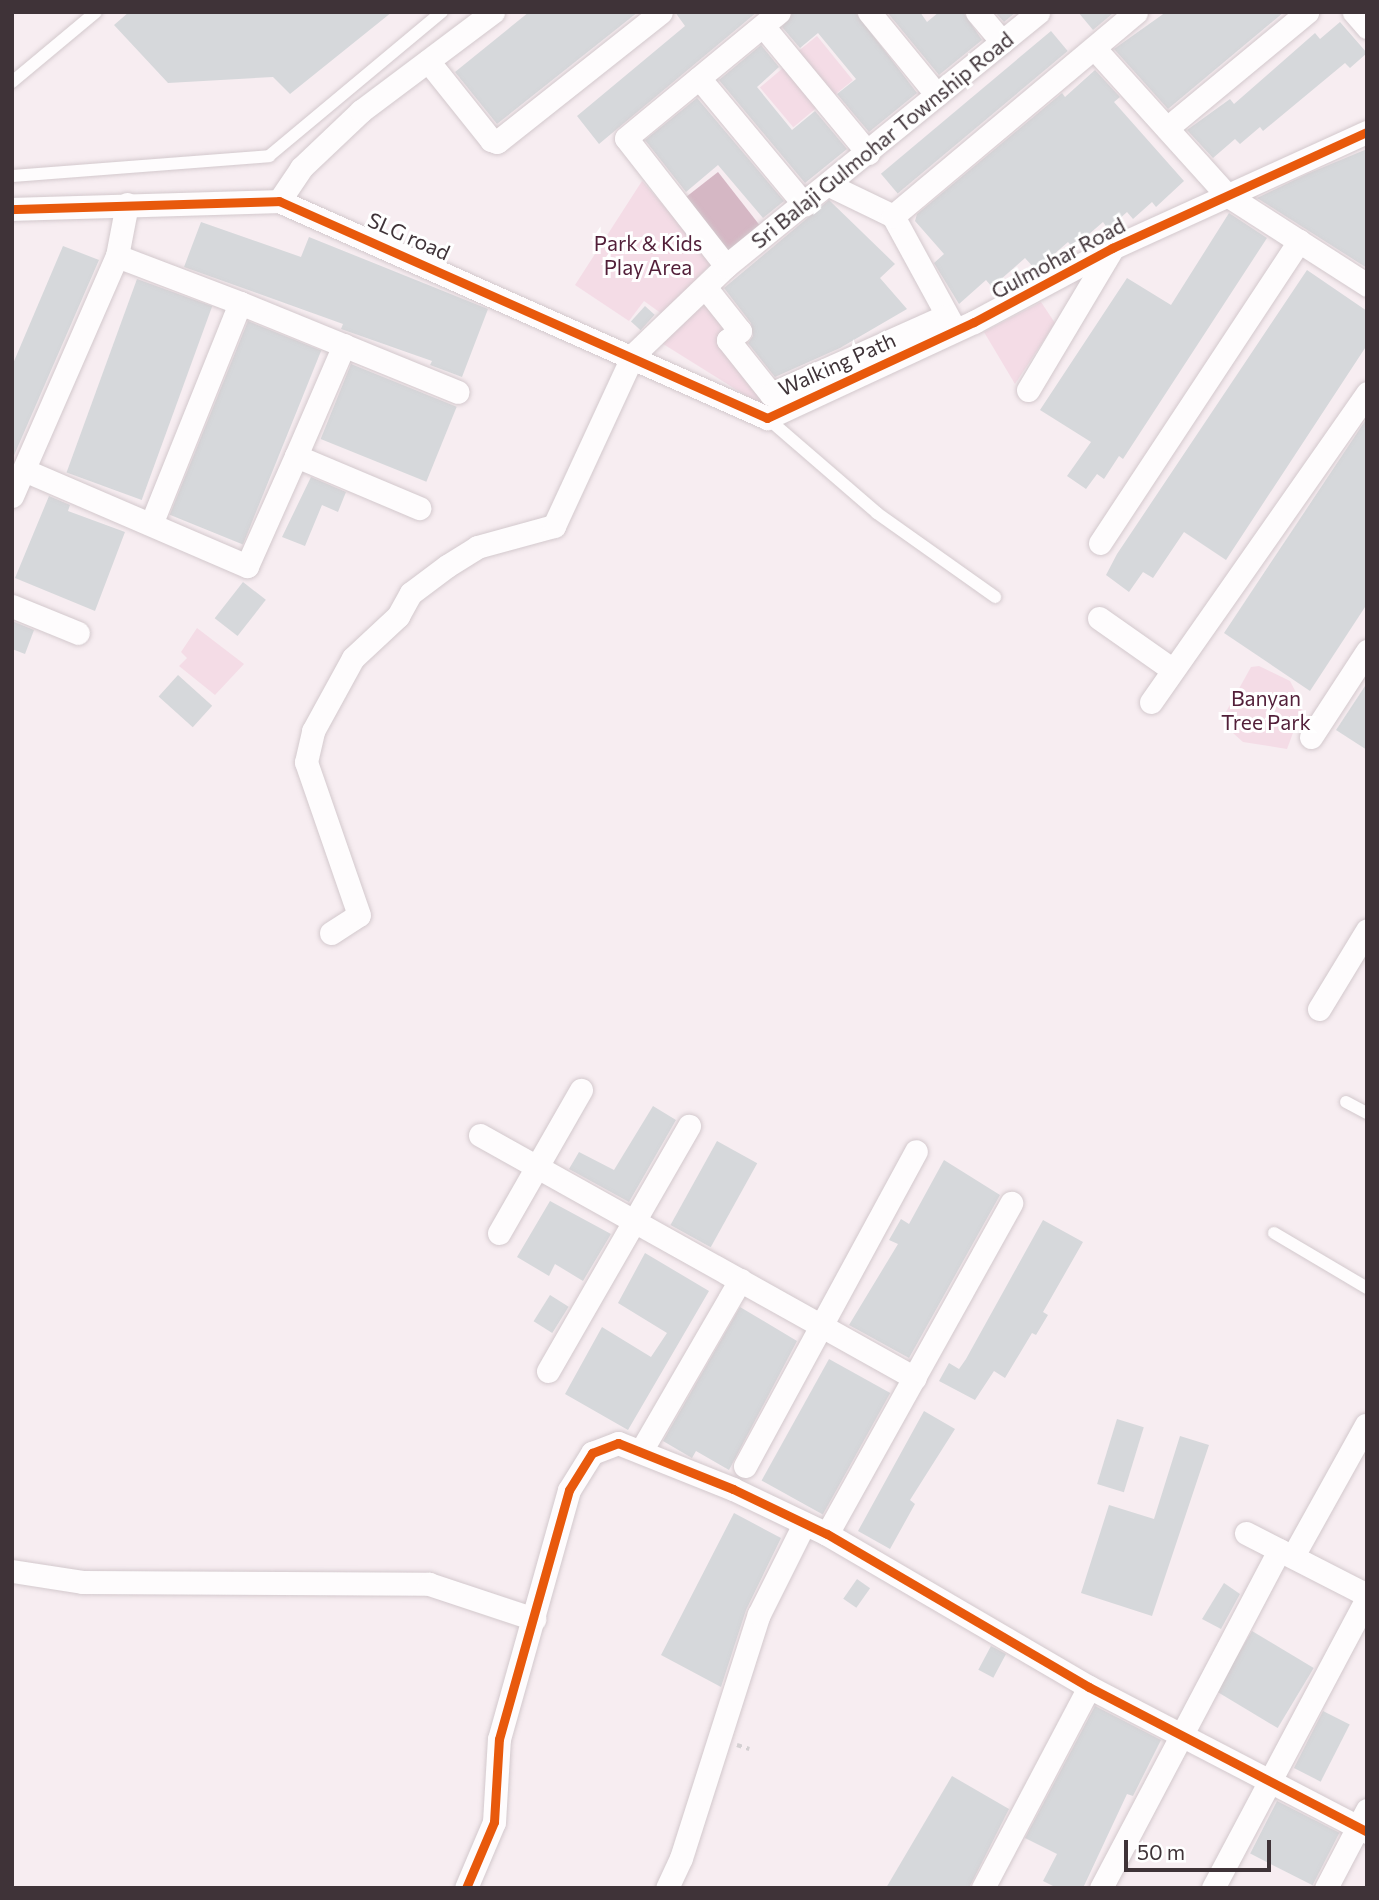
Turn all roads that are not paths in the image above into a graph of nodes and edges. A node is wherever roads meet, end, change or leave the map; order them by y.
1 (96, 12) edge
2 (442, 12) edge
3 (493, 12) edge
4 (662, 12) edge
5 (869, 12) edge
6 (976, 12) edge
7 (1038, 12) edge
8 (1136, 12) edge
9 (1307, 12) edge
10 (1354, 12) edge
11 (771, 19) edge
12 (1367, 27) edge
13 (1002, 42) junction
14 (1095, 49) junction
15 (428, 61) junction
16 (699, 78) junction
17 (12, 82) edge
18 (937, 95) junction
19 (1167, 128) junction
20 (1367, 132) edge
21 (868, 153) junction
22 (12, 176) edge
23 (829, 185) junction
24 (1227, 195) junction
25 (279, 201) junction
26 (127, 204) junction
27 (805, 205) junction
28 (12, 209) edge
29 (893, 216) junction
30 (1299, 241) junction
31 (1112, 248) junction
32 (117, 256) junction
33 (726, 266) junction
34 (1367, 285) edge
35 (705, 287) junction
36 (240, 303) junction
37 (951, 323) junction
38 (344, 345) junction
39 (633, 355) junction
40 (1028, 390) dead end
41 (458, 392) dead end
42 (1367, 393) edge
43 (767, 418) junction
44 (296, 456) junction
45 (24, 470) junction
46 (12, 496) edge
47 (419, 508) dead end
48 (152, 524) junction
49 (1100, 543) dead end
50 (995, 597) dead end
51 (12, 606) edge
52 (1099, 618) dead end
53 (78, 633) dead end
54 (1367, 651) edge
55 (1173, 670) junction
56 (1151, 702) dead end
57 (1311, 737) dead end
58 (1367, 930) edge
59 (331, 933) dead end
60 (1319, 1009) dead end
61 (581, 1090) dead end
62 (1346, 1102) dead end
63 (1367, 1113) edge
64 (689, 1126) dead end
65 (480, 1135) dead end
66 (916, 1151) dead end
67 (534, 1166) junction
68 (1011, 1203) dead end
69 (633, 1220) junction
70 (499, 1233) dead end
71 (1274, 1233) dead end
72 (740, 1280) junction
73 (1367, 1288) edge
74 (819, 1324) junction
75 (548, 1371) dead end
76 (915, 1378) junction
77 (1366, 1425) edge
78 (641, 1451) junction
79 (745, 1466) dead end
80 (804, 1524) junction
81 (1246, 1532) dead end
82 (827, 1534) junction
83 (1286, 1553) junction
84 (12, 1571) edge
85 (1367, 1596) edge
86 (534, 1619) junction
87 (1090, 1687) junction
88 (1182, 1736) junction
89 (1268, 1781) junction
90 (1364, 1823) edge
91 (466, 1888) edge
92 (667, 1888) edge
93 (983, 1888) edge
94 (1101, 1888) edge
95 (1213, 1888) edge
96 (1326, 1888) edge

1 - 17 lane
2 - 22 lane
3 - 15 street
4 - 15 street
5 - 18 street
6 - 13 street
7 - 13 street, Sri Balaji Gulmohar Township Road
8 - 14 street
9 - 19 street
10 - 12 street
11 - 16 street
11 - 21 street
13 - 18 street, Sri Balaji Gulmohar Township Road
14 - 19 street
14 - 29 street
15 - 25 street
16 - 27 street
16 - 33 street
18 - 21 street, Sri Balaji Gulmohar Township Road
19 - 24 street
20 - 24 street, Gulmohar Road
21 - 23 street, Sri Balaji Gulmohar Township Road
23 - 27 street, Sri Balaji Gulmohar Township Road
23 - 29 street
24 - 30 street
24 - 31 street, Gulmohar Road
25 - 26 street, SLG road
25 - 39 street, SLG road
26 - 28 street, SLG road
26 - 32 street
27 - 33 street, Sri Balaji Gulmohar Township Road
29 - 37 street
30 - 34 street
30 - 49 street
31 - 37 street, Gulmohar Road
31 - 40 street
32 - 36 street
32 - 45 street
33 - 35 street, Sri Balaji Gulmohar Township Road
35 - 37 street, Walking Path
35 - 39 street, Sri Balaji Gulmohar Township Road
36 - 38 street
36 - 48 street
37 - 43 street, Gulmohar Road
38 - 41 street
38 - 44 street
39 - 43 street, SLG road
39 - 59 street
42 - 55 street
43 - 50 lane
44 - 47 street
44 - 48 street
45 - 46 street
45 - 48 street
51 - 53 street
52 - 55 street
54 - 57 street
55 - 56 street
58 - 60 street
61 - 67 street
62 - 63 lane
64 - 69 street
65 - 67 street
66 - 74 street
67 - 69 street
67 - 70 street
68 - 76 street
69 - 72 street
69 - 75 street
71 - 73 lane
72 - 74 street
72 - 78 street
74 - 76 street
74 - 79 street
76 - 82 street
77 - 83 street
78 - 80 street
78 - 86 street
80 - 82 street
80 - 92 street
81 - 83 street
82 - 87 street
83 - 85 street
83 - 88 street
84 - 86 street
85 - 89 street
86 - 91 street
87 - 88 street
87 - 93 street
88 - 89 street
88 - 94 street
89 - 90 street
89 - 95 street
90 - 96 street

